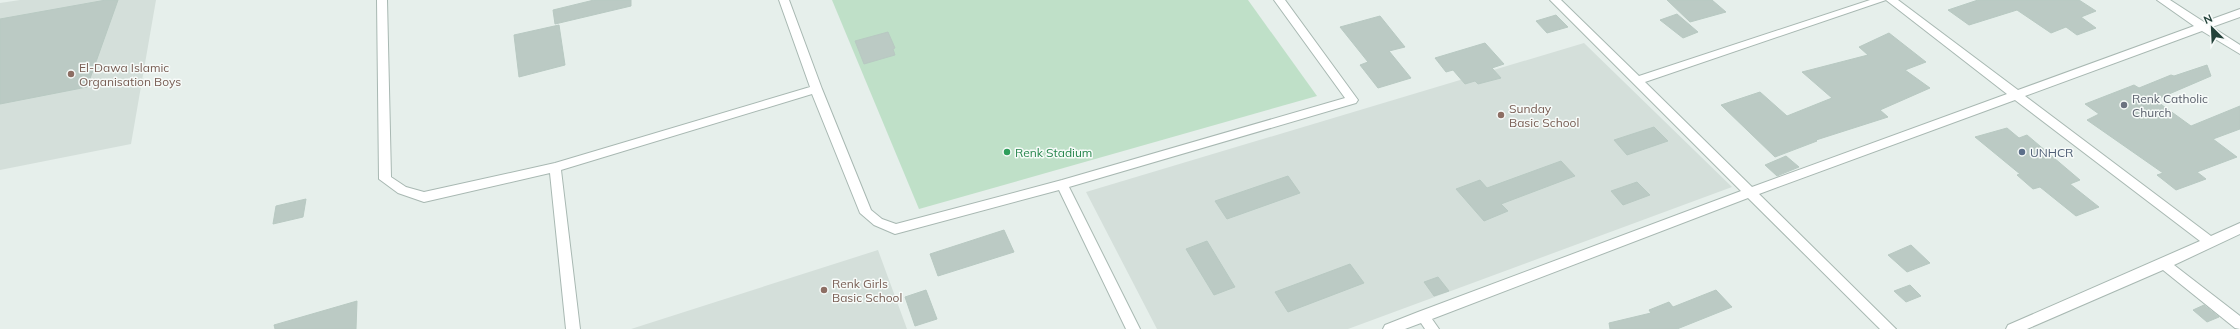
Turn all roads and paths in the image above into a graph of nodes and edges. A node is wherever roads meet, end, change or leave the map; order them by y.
1 (382, 0) edge
2 (784, 0) edge
3 (1279, 0) edge
4 (1554, 0) edge
5 (1881, 0) edge
6 (1891, 0) edge
7 (2162, 0) edge
8 (2240, 13) edge
9 (2203, 26) junction
10 (2240, 50) edge
11 (1637, 80) junction
12 (816, 89) junction
13 (2016, 95) junction
14 (555, 167) junction
15 (1062, 185) junction
16 (1751, 192) junction
17 (2240, 228) edge
18 (2210, 242) junction
19 (2164, 264) junction
20 (1423, 316) junction
21 (2240, 324) edge
22 (573, 329) edge
23 (1133, 329) edge
24 (1390, 329) edge
25 (1432, 329) edge
26 (1889, 329) edge
27 (2013, 329) edge

1 - 14 street
2 - 12 street
3 - 15 street
4 - 11 street
5 - 11 street
6 - 13 street
7 - 9 street
8 - 9 street
9 - 10 street
9 - 13 street
11 - 16 street
12 - 14 street
12 - 15 street
13 - 16 street
13 - 18 street
14 - 22 street
15 - 23 street
16 - 20 street
16 - 26 street
17 - 18 street
18 - 19 street
19 - 21 street
19 - 27 street
20 - 24 street
20 - 25 street

